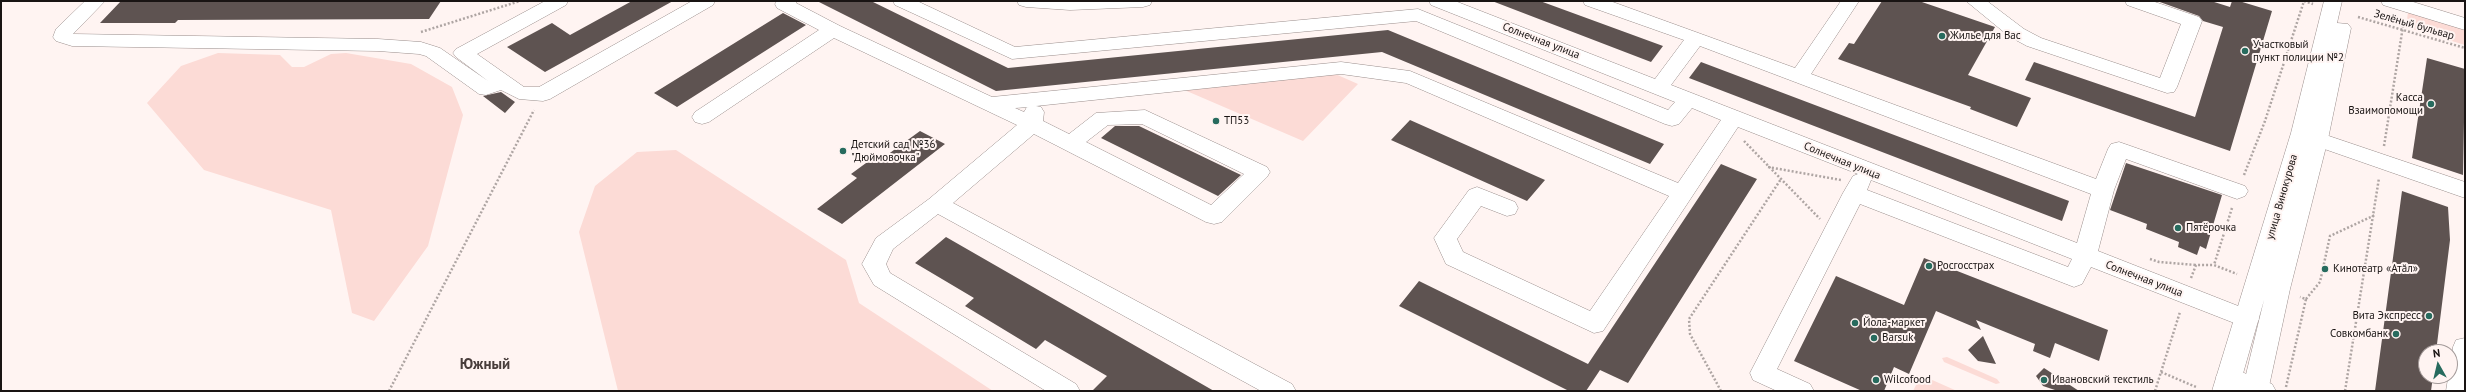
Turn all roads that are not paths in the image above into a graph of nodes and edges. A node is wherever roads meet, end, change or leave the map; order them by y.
1 (96, 1) edge
2 (559, 1) edge
3 (706, 1) edge
4 (788, 1) edge
5 (902, 1) edge
6 (1026, 1) edge
7 (1143, 1) edge
8 (1592, 1) edge
9 (1850, 1) edge
10 (1975, 1) edge
11 (2134, 1) edge
12 (2325, 3) edge
13 (2399, 4) edge
14 (1438, 5) edge
15 (2353, 9) edge
16 (2465, 24) edge
17 (833, 30) junction
18 (1696, 38) junction
19 (1800, 76) junction
20 (503, 82) junction
21 (1659, 88) junction
22 (1036, 100) junction
23 (1688, 100) junction
24 (989, 104) junction
25 (702, 117) dead end
26 (1730, 121) junction
27 (1032, 124) junction
28 (2309, 136) junction
29 (1071, 143) junction
30 (1860, 182) junction
31 (2103, 190) junction
32 (2465, 190) edge
33 (2237, 191) road end
34 (1682, 193) junction
35 (937, 204) junction
36 (1507, 208) dead end
37 (2085, 256) junction
38 (2247, 319) junction
39 (2270, 328) junction
40 (2465, 347) edge
41 (2227, 384) edge
42 (2258, 390) edge
43 (1067, 391) edge
44 (1283, 391) edge
45 (1801, 391) edge
46 (2459, 391) edge

1 - 20 main road
2 - 20 main road
3 - 20 main road
4 - 17 main road
5 - 14 main road
6 - 7 main road
8 - 18 main road
9 - 19 main road
10 - 11 main road
12 - 28 main road, улица Винокурова
13 - 16 main road
14 - 21 main road, Солнечная улица
14 - 23 main road
15 - 28 main road, улица Винокурова
17 - 24 main road
17 - 25 main road
18 - 19 main road
18 - 21 main road
19 - 31 main road
21 - 23 main road, Солнечная улица
22 - 24 main road
22 - 27 main road
22 - 34 main road
23 - 26 main road, Солнечная улица
24 - 27 main road
26 - 30 main road, Солнечная улица
26 - 34 main road
27 - 29 main road
27 - 35 main road
28 - 32 main road
28 - 38 main road, улица Винокурова
28 - 39 main road, улица Винокурова
29 - 29 main road
30 - 37 main road, Солнечная улица
30 - 45 main road
31 - 33 main road
31 - 37 main road
34 - 36 main road
35 - 43 main road
35 - 44 main road
37 - 38 main road, Солнечная улица
38 - 39 main road, Солнечная улица
38 - 41 main road, улица Винокурова
39 - 42 main road, улица Винокурова
40 - 46 main road
41 - 42 main road

